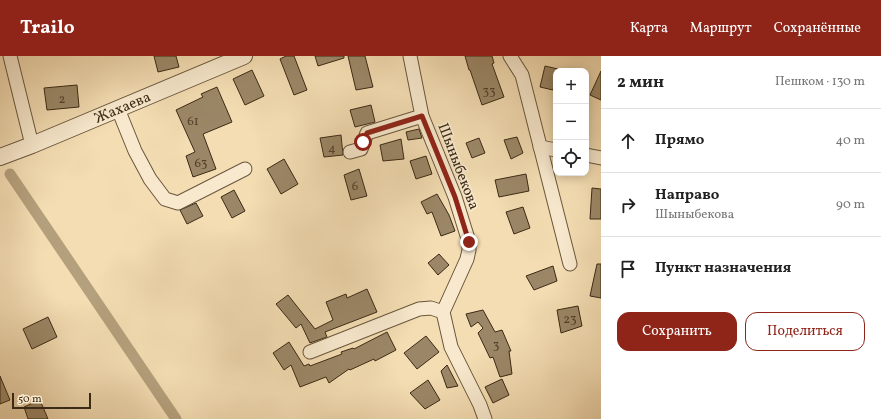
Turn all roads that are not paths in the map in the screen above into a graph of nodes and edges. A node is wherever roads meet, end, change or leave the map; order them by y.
1 (10, 56) edge
2 (244, 56) edge
3 (410, 56) edge
4 (510, 56) edge
5 (118, 109) junction
6 (422, 116) junction
7 (29, 146) junction
8 (540, 148) junction
9 (553, 150) edge
10 (350, 152) dead end
11 (589, 156) edge
12 (0, 157) edge
13 (601, 158) edge
14 (245, 169) dead end
15 (570, 264) dead end
16 (443, 312) junction
17 (310, 352) dead end
18 (485, 419) edge

1 - 7 street
2 - 5 street, Жахаева
3 - 6 street, Шыныбекова
4 - 8 street
5 - 7 street, Жахаева
5 - 14 street
6 - 10 street
6 - 16 street, Шыныбекова
7 - 12 street, Жахаева
8 - 9 street
8 - 15 street
11 - 13 street
16 - 17 street
16 - 18 street

